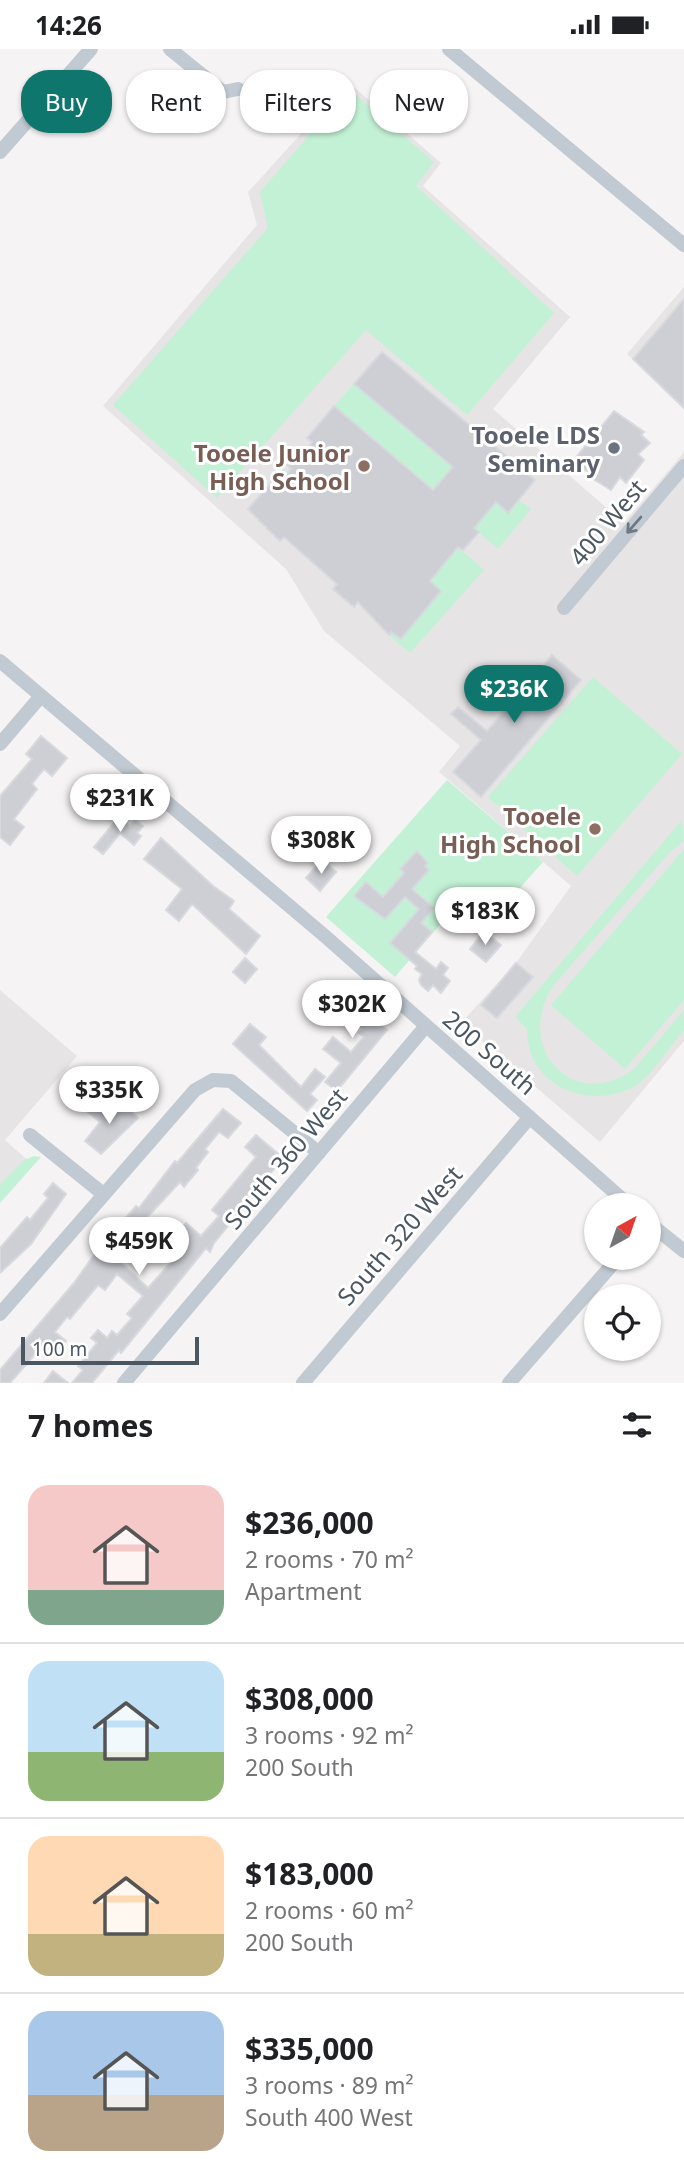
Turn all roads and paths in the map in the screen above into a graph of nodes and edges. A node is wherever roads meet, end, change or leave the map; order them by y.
1 (91, 49) edge
2 (170, 49) edge
3 (450, 49) edge
4 (237, 89) dead end
5 (0, 152) edge
6 (684, 245) edge
7 (681, 469) edge
8 (564, 608) dead end
9 (0, 661) edge
10 (41, 696) junction
11 (0, 744) edge
12 (426, 1026) junction
13 (530, 1117) junction
14 (30, 1135) dead end
15 (319, 1153) junction
16 (102, 1193) junction
17 (615, 1193) edge
18 (662, 1233) edge
19 (684, 1251) edge
20 (607, 1271) edge
21 (0, 1314) edge
22 (124, 1383) edge
23 (303, 1383) edge
24 (509, 1383) edge

1 - 5 street
2 - 4 street
3 - 6 street
7 -> 8 street, 400 West
9 - 10 street, 200 South
10 - 11 street
10 - 12 street, 200 South
12 - 13 street, 200 South
12 - 15 street, South 360 West
13 - 17 street, 200 South
13 - 23 street, South 320 West
14 - 16 street
15 - 16 street
15 - 22 street, South 360 West
16 - 21 street
18 - 19 street
20 - 24 street

